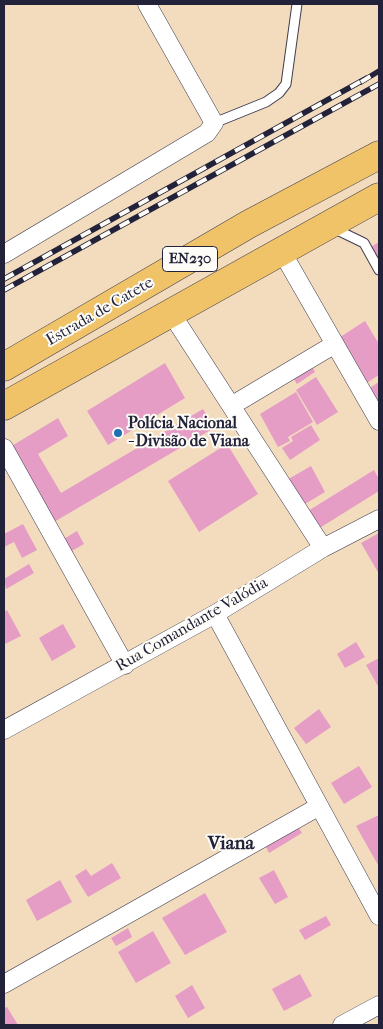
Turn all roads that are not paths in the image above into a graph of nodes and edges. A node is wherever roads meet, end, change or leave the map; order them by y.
1 (147, 4) edge
2 (296, 4) edge
3 (214, 123) junction
4 (379, 155) edge
5 (379, 197) edge
6 (328, 226) junction
7 (5, 250) edge
8 (282, 252) junction
9 (379, 270) edge
10 (171, 313) junction
11 (335, 344) junction
12 (4, 367) edge
13 (4, 406) edge
14 (231, 406) junction
15 (379, 421) edge
16 (4, 448) edge
17 (379, 519) edge
18 (323, 548) junction
19 (215, 614) junction
20 (125, 664) junction
21 (4, 730) edge
22 (318, 807) junction
23 (379, 916) edge
24 (4, 984) edge
25 (379, 1005) edge
26 (342, 1025) edge

1 - 3 street
2 - 3 lane
3 - 7 street
4 - 12 highway, Estrada de Catete / EN230
5 - 6 highway, EN230
6 - 8 highway, EN230
6 - 9 lane
8 - 10 highway, EN230
8 - 11 street
10 - 13 highway, EN230
10 - 14 street
11 - 14 street
11 - 15 street
14 - 18 street
16 - 20 street
17 - 18 street, Rua Comandante Valódia
18 - 19 street, Rua Comandante Valódia
19 - 20 street, Rua Comandante Valódia
19 - 22 street
20 - 21 street, Rua Comandante Valódia
22 - 23 street
22 - 24 street
25 - 26 street

